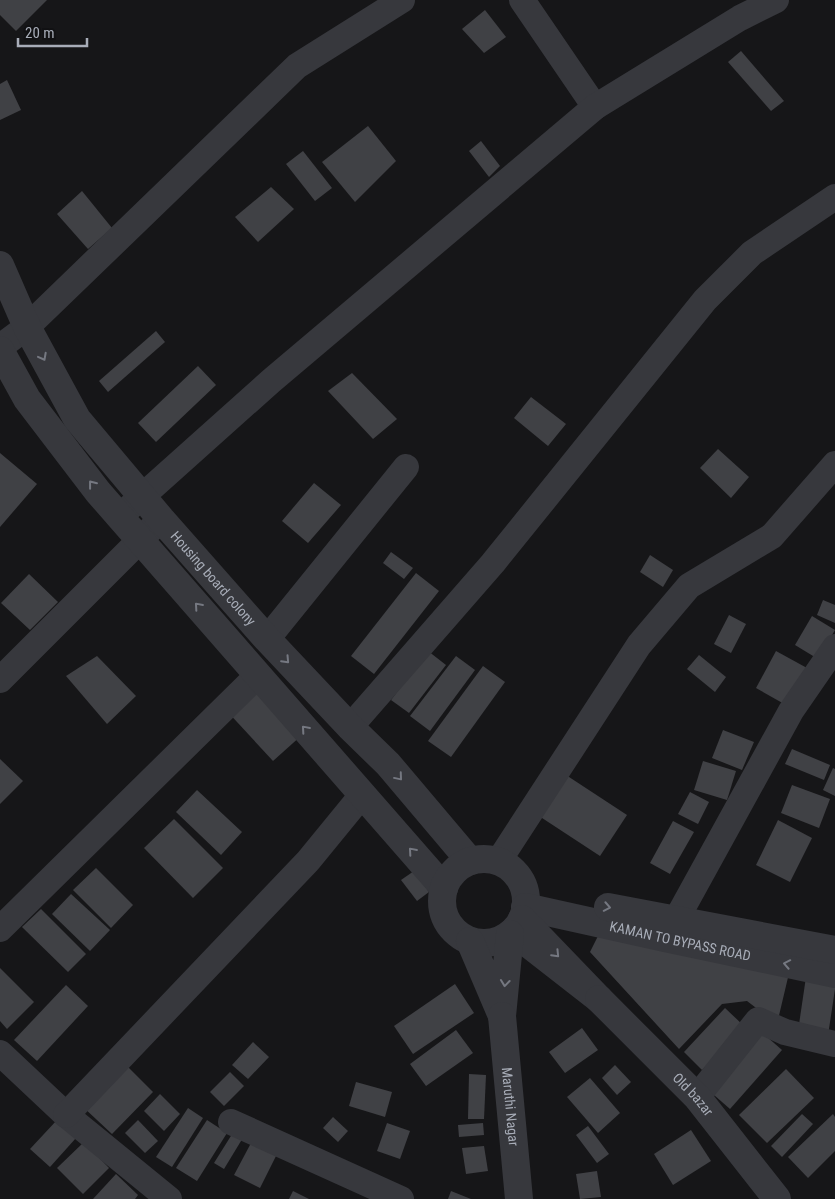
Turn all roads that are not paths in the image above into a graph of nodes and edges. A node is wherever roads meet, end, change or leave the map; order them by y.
1 (402, 0) edge
2 (522, 0) edge
3 (776, 0) edge
4 (595, 107) junction
5 (835, 196) edge
6 (0, 265) edge
7 (27, 327) junction
8 (0, 348) edge
9 (835, 464) edge
10 (406, 467) dead end
11 (142, 497) junction
12 (119, 517) junction
13 (161, 519) junction
14 (139, 540) junction
15 (267, 639) junction
16 (835, 647) edge
17 (258, 675) junction
18 (0, 680) edge
19 (350, 727) junction
20 (362, 795) junction
21 (470, 861) junction
22 (498, 862) junction
23 (444, 888) junction
24 (519, 917) junction
25 (676, 920) junction
26 (0, 929) edge
27 (470, 941) junction
28 (834, 953) edge
29 (502, 1016) junction
30 (835, 1044) edge
31 (0, 1053) edge
32 (697, 1097) junction
33 (66, 1115) junction
34 (231, 1122) dead end
35 (169, 1199) edge
36 (401, 1199) edge
37 (519, 1199) edge
38 (777, 1199) edge

1 - 7 street
2 - 4 street
3 - 4 street
4 - 11 street
5 - 19 street
6 - 7 street, Housing board colony
7 - 8 street
7 -> 11 street, Housing board colony
12 -> 8 street, Housing board colony
9 - 22 street
10 - 15 street
11 - 12 street
11 - 13 street, Housing board colony
12 - 14 street, Housing board colony
13 - 14 street
13 - 15 street, Housing board colony
17 -> 14 street, Housing board colony
14 - 18 street
15 -> 19 street, Housing board colony
16 - 25 street
20 -> 17 street, Housing board colony
17 - 26 street
19 -> 21 street, Housing board colony
23 -> 20 street, Housing board colony
20 - 33 street
21 - 22 street
21 - 23 street
22 - 24 street
23 - 27 street
24 -> 25 street, KAMAN TO BYPASS ROAD
24 - 27 street
28 -> 24 street, KAMAN TO BYPASS ROAD
24 -> 29 street
24 - 32 street, Old bazar
25 - 28 street, KAMAN TO BYPASS ROAD
27 - 29 street
29 - 37 street, Maruthi Nagar
30 - 32 street
31 - 33 street
32 - 38 street, Old bazar
33 - 35 street
34 - 36 street

